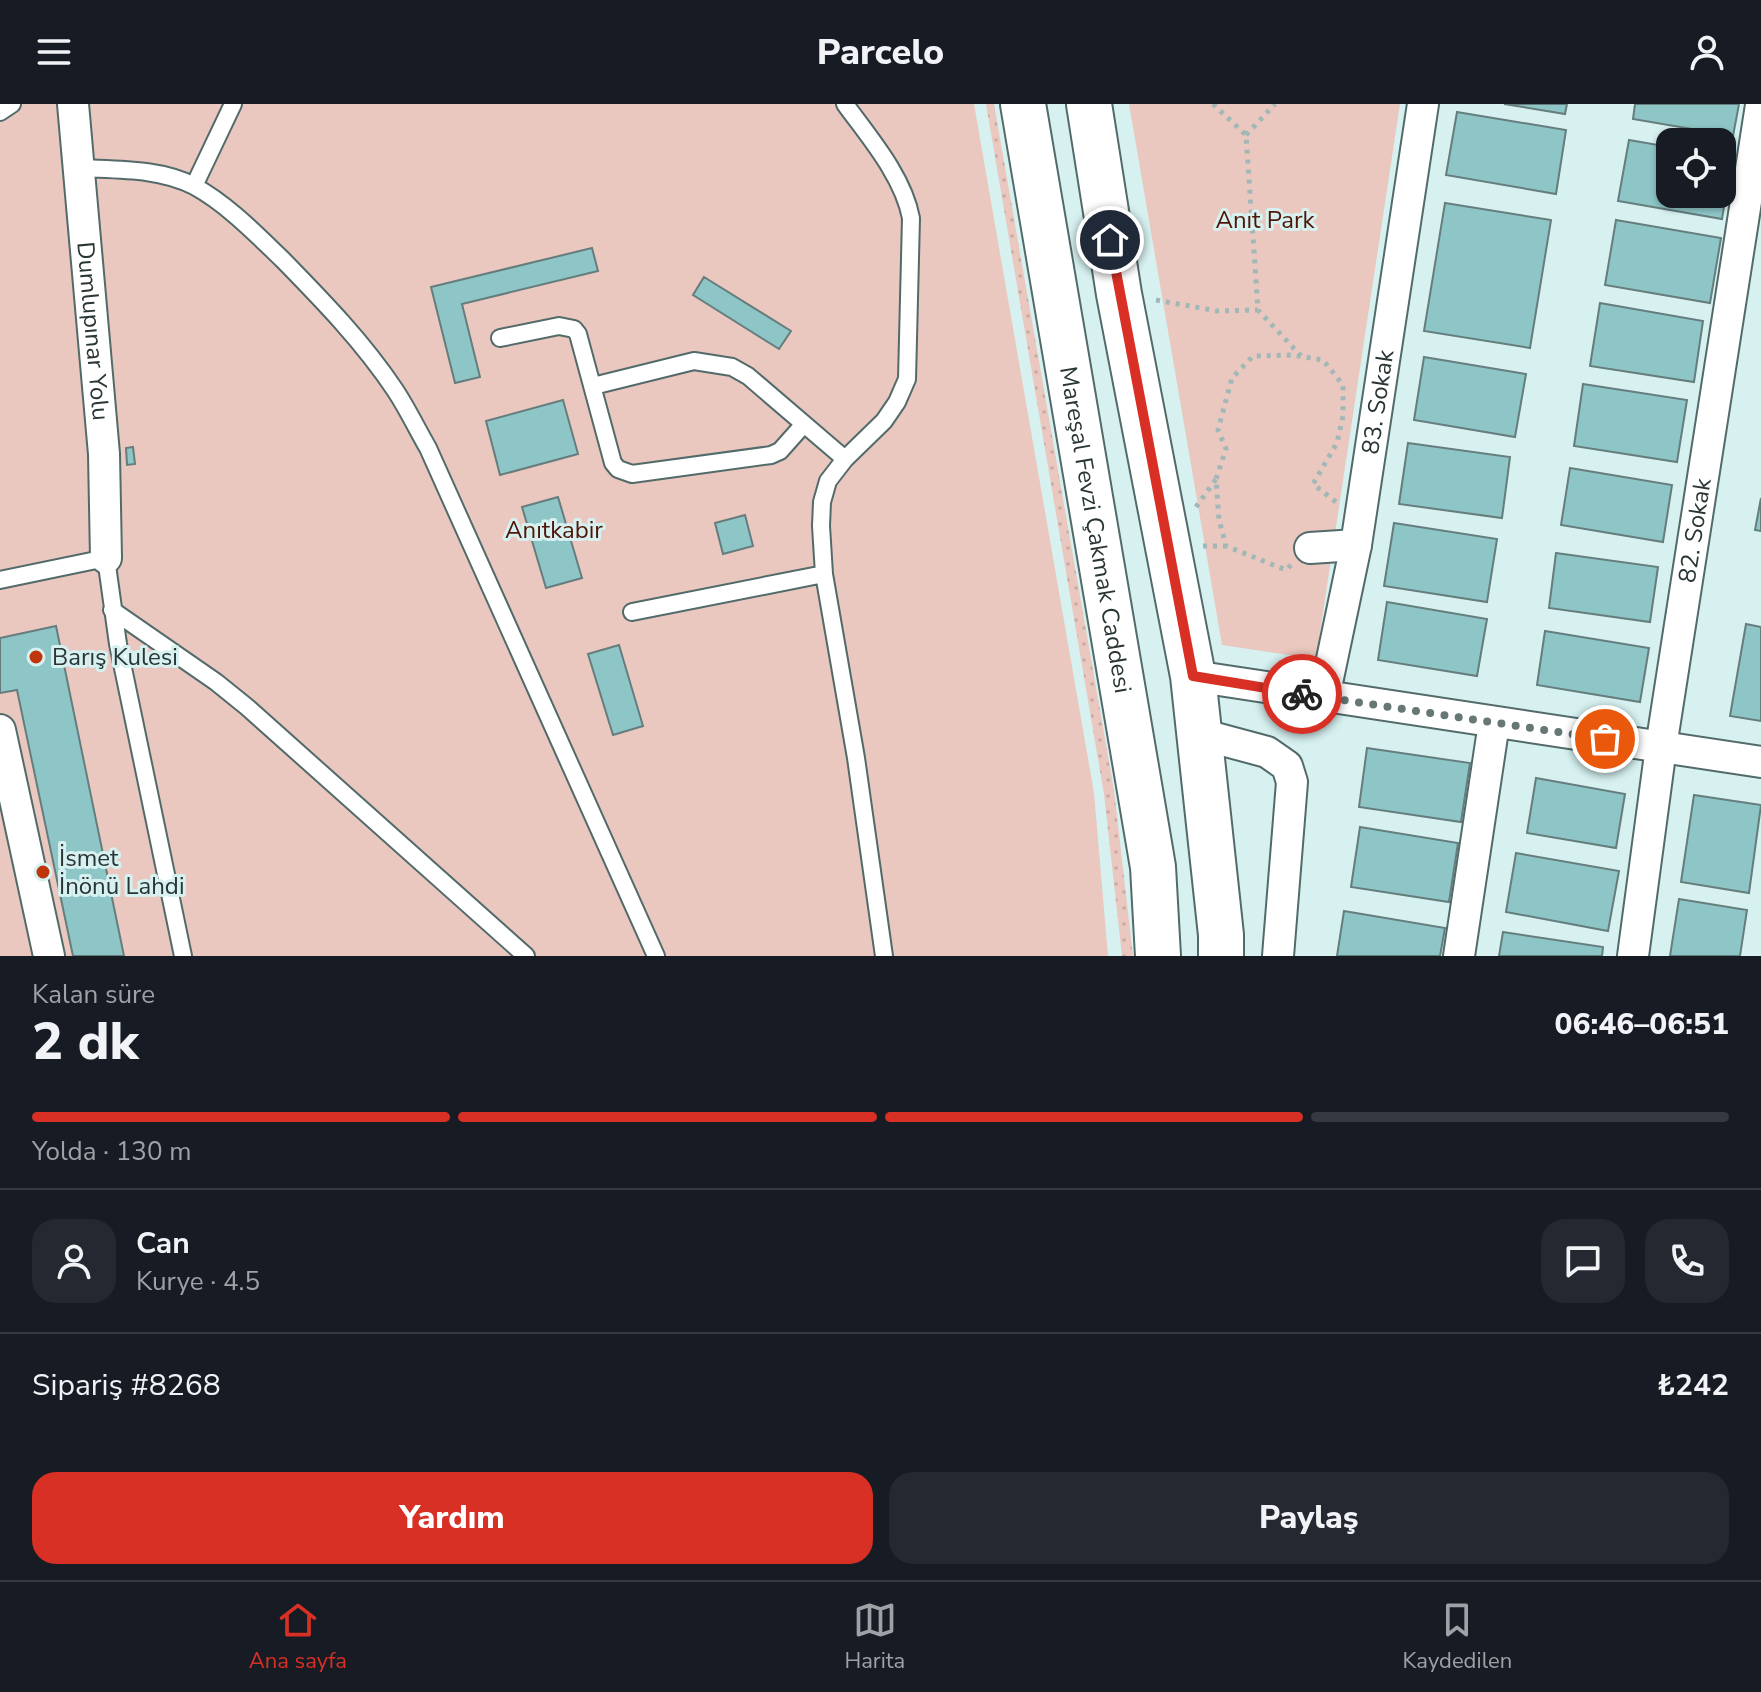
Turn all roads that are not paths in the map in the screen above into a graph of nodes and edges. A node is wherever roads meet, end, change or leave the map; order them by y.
1 (12, 104) edge
2 (73, 104) edge
3 (233, 104) edge
4 (845, 104) edge
5 (1023, 104) edge
6 (1089, 104) edge
7 (1423, 104) edge
8 (1761, 105) edge
9 (0, 112) edge
10 (79, 168) junction
11 (194, 186) junction
12 (500, 338) dead end
13 (593, 386) junction
14 (804, 424) junction
15 (845, 459) junction
16 (1356, 545) junction
17 (1310, 548) road end
18 (106, 558) junction
19 (824, 574) junction
20 (0, 580) edge
21 (112, 610) junction
22 (632, 612) dead end
23 (1193, 676) junction
24 (1324, 697) junction
25 (1494, 723) junction
26 (0, 730) edge
27 (1200, 734) junction
28 (1661, 747) junction
29 (1761, 762) edge
30 (49, 956) edge
31 (183, 956) edge
32 (526, 956) edge
33 (656, 956) edge
34 (884, 956) edge
35 (1158, 956) edge
36 (1221, 956) edge
37 (1278, 956) edge
38 (1459, 956) edge
39 (1633, 956) edge

1 - 9 lane
2 - 10 street, Dumlupınar Yolu
3 - 11 lane
4 - 15 lane
5 - 35 main road, Mareşal Fevzi Çakmak Caddesi
6 - 23 main road
7 - 16 street, 83. Sokak
8 - 28 street, 82. Sokak
10 - 11 lane
10 - 18 street, Dumlupınar Yolu
11 - 33 lane
12 - 13 lane
13 - 14 lane
13 - 14 lane
14 - 15 lane
15 - 19 lane
16 - 17 street
16 - 24 street, 83. Sokak
18 - 20 lane
18 - 21 lane
19 - 22 lane
19 - 34 lane
21 - 31 lane
21 - 32 lane
23 - 24 street
23 - 27 main road
24 - 25 street
25 - 28 street
25 - 38 street
26 - 30 street
27 - 36 main road
27 - 37 street
28 - 29 street
28 - 39 street, 82. Sokak

